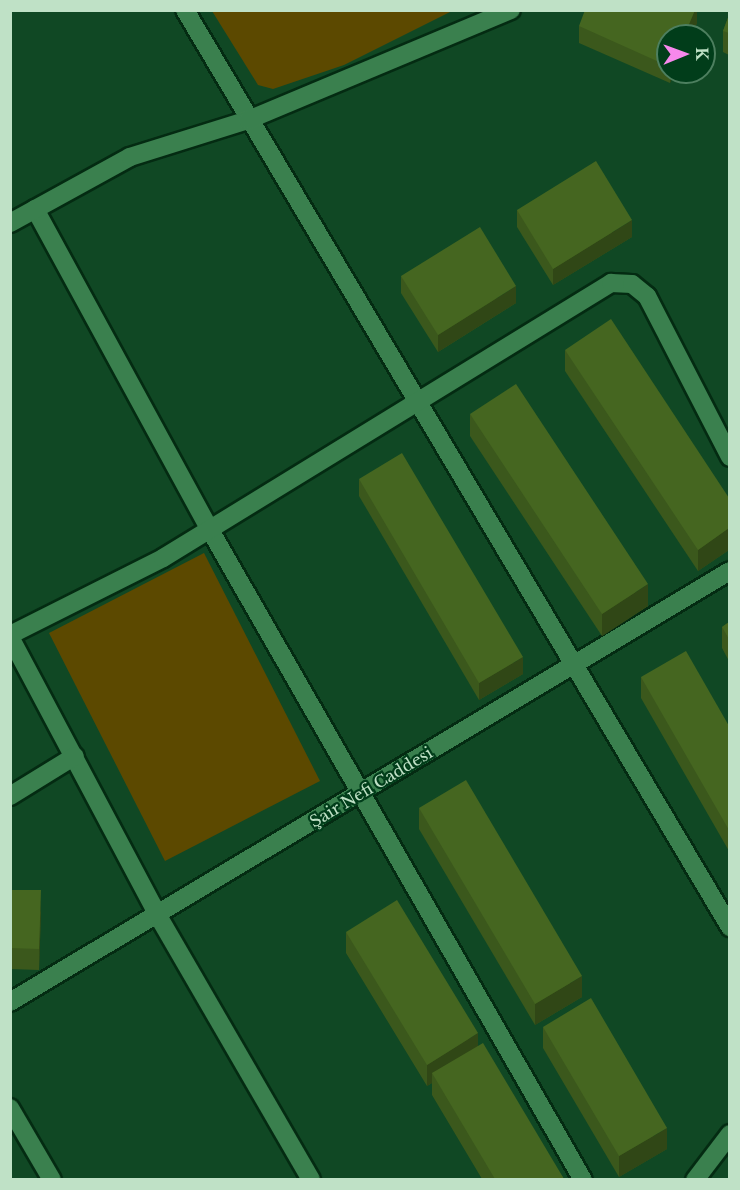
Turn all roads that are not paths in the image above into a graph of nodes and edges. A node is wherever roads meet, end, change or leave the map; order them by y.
1 (185, 10) edge
2 (511, 10) edge
3 (248, 120) junction
4 (35, 209) junction
5 (10, 223) edge
6 (417, 402) junction
7 (729, 457) edge
8 (210, 530) junction
9 (729, 571) edge
10 (10, 636) edge
11 (571, 664) junction
12 (75, 756) junction
13 (363, 793) junction
14 (10, 796) edge
15 (157, 914) junction
16 (729, 927) edge
17 (10, 1002) edge
18 (10, 1108) edge
19 (729, 1134) edge
20 (52, 1179) edge
21 (311, 1179) edge
22 (583, 1179) edge
23 (695, 1179) edge

1 - 3 street
2 - 3 street
3 - 4 street
3 - 6 street
4 - 5 street
4 - 8 street
6 - 7 street
6 - 8 street
6 - 11 street
8 - 10 street
8 - 13 street
9 - 11 street, Şair Nefi Caddesi
10 - 12 street
11 - 13 street, Şair Nefi Caddesi
11 - 16 street
12 - 14 street
12 - 15 street
13 - 15 street, Şair Nefi Caddesi
13 - 22 street
15 - 17 street, Şair Nefi Caddesi
15 - 21 street
18 - 20 street
19 - 23 street

